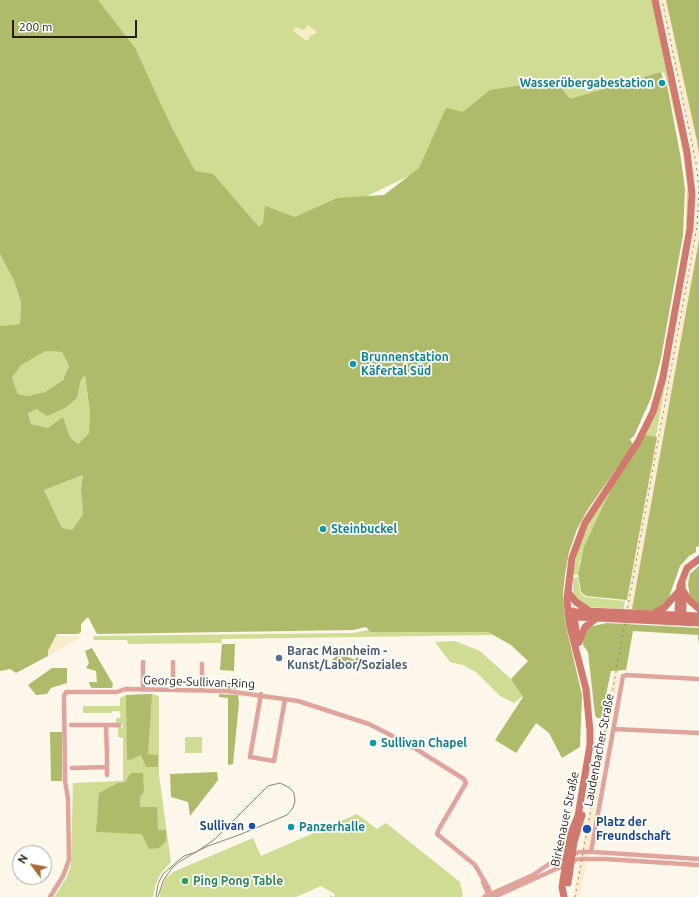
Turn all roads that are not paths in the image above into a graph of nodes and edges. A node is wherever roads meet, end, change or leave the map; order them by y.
1 (655, 0) edge
2 (699, 559) edge
3 (681, 592) junction
4 (569, 593) junction
5 (699, 609) edge
6 (588, 611) junction
7 (571, 614) junction
8 (654, 614) junction
9 (622, 616) junction
10 (633, 616) junction
11 (699, 616) edge
12 (597, 618) junction
13 (680, 618) junction
14 (699, 623) edge
15 (578, 646) junction
16 (580, 661) junction
17 (143, 662) dead end
18 (173, 662) dead end
19 (202, 664) dead end
20 (699, 679) edge
21 (143, 690) junction
22 (173, 690) junction
23 (202, 690) junction
24 (260, 694) junction
25 (285, 698) junction
26 (72, 725) dead end
27 (106, 725) junction
28 (119, 725) dead end
29 (614, 729) junction
30 (699, 733) edge
31 (100, 737) dead end
32 (106, 737) junction
33 (106, 746) junction
34 (101, 747) dead end
35 (101, 756) dead end
36 (106, 756) junction
37 (107, 767) junction
38 (72, 768) dead end
39 (107, 775) dead end
40 (591, 852) junction
41 (569, 859) junction
42 (699, 859) edge
43 (699, 865) edge
44 (489, 896) edge
45 (50, 897) edge
46 (564, 897) edge

1 - 4 main road
2 - 3 main road
3 - 5 main road
3 - 8 main road
3 - 13 main road
4 - 6 main road
4 - 7 main road
6 - 7 main road
6 - 9 main road
7 - 12 main road
7 - 15 main road, Birkenauer Straße
7 - 16 main road, Birkenauer Straße
8 - 10 main road
8 - 13 main road
9 - 10 main road
9 - 12 main road
10 - 13 main road
11 - 13 main road
12 - 15 main road, Birkenauer Straße
13 - 14 main road
15 - 16 main road, Birkenauer Straße
16 - 41 main road, Birkenauer Straße
17 - 21 street
18 - 22 street
19 - 23 street
20 - 29 street, Laudenbacher Straße
21 - 22 street, George-Sullivan-Ring
21 - 45 street, George-Sullivan-Ring
22 - 23 street, George-Sullivan-Ring
23 - 24 street, George-Sullivan-Ring
24 - 25 street, George-Sullivan-Ring
24 - 25 street
25 - 44 street, George-Sullivan-Ring
26 - 27 street
27 - 28 street
27 - 32 street
29 - 30 street
29 - 40 street, Laudenbacher Straße
31 - 32 street
32 - 33 street
33 - 34 street
33 - 36 street
35 - 36 street
36 - 37 street
37 - 38 street
37 - 39 street
40 - 41 street
40 - 42 street
41 - 43 street
41 - 44 street
41 - 44 street
41 - 46 main road, Birkenauer Straße

